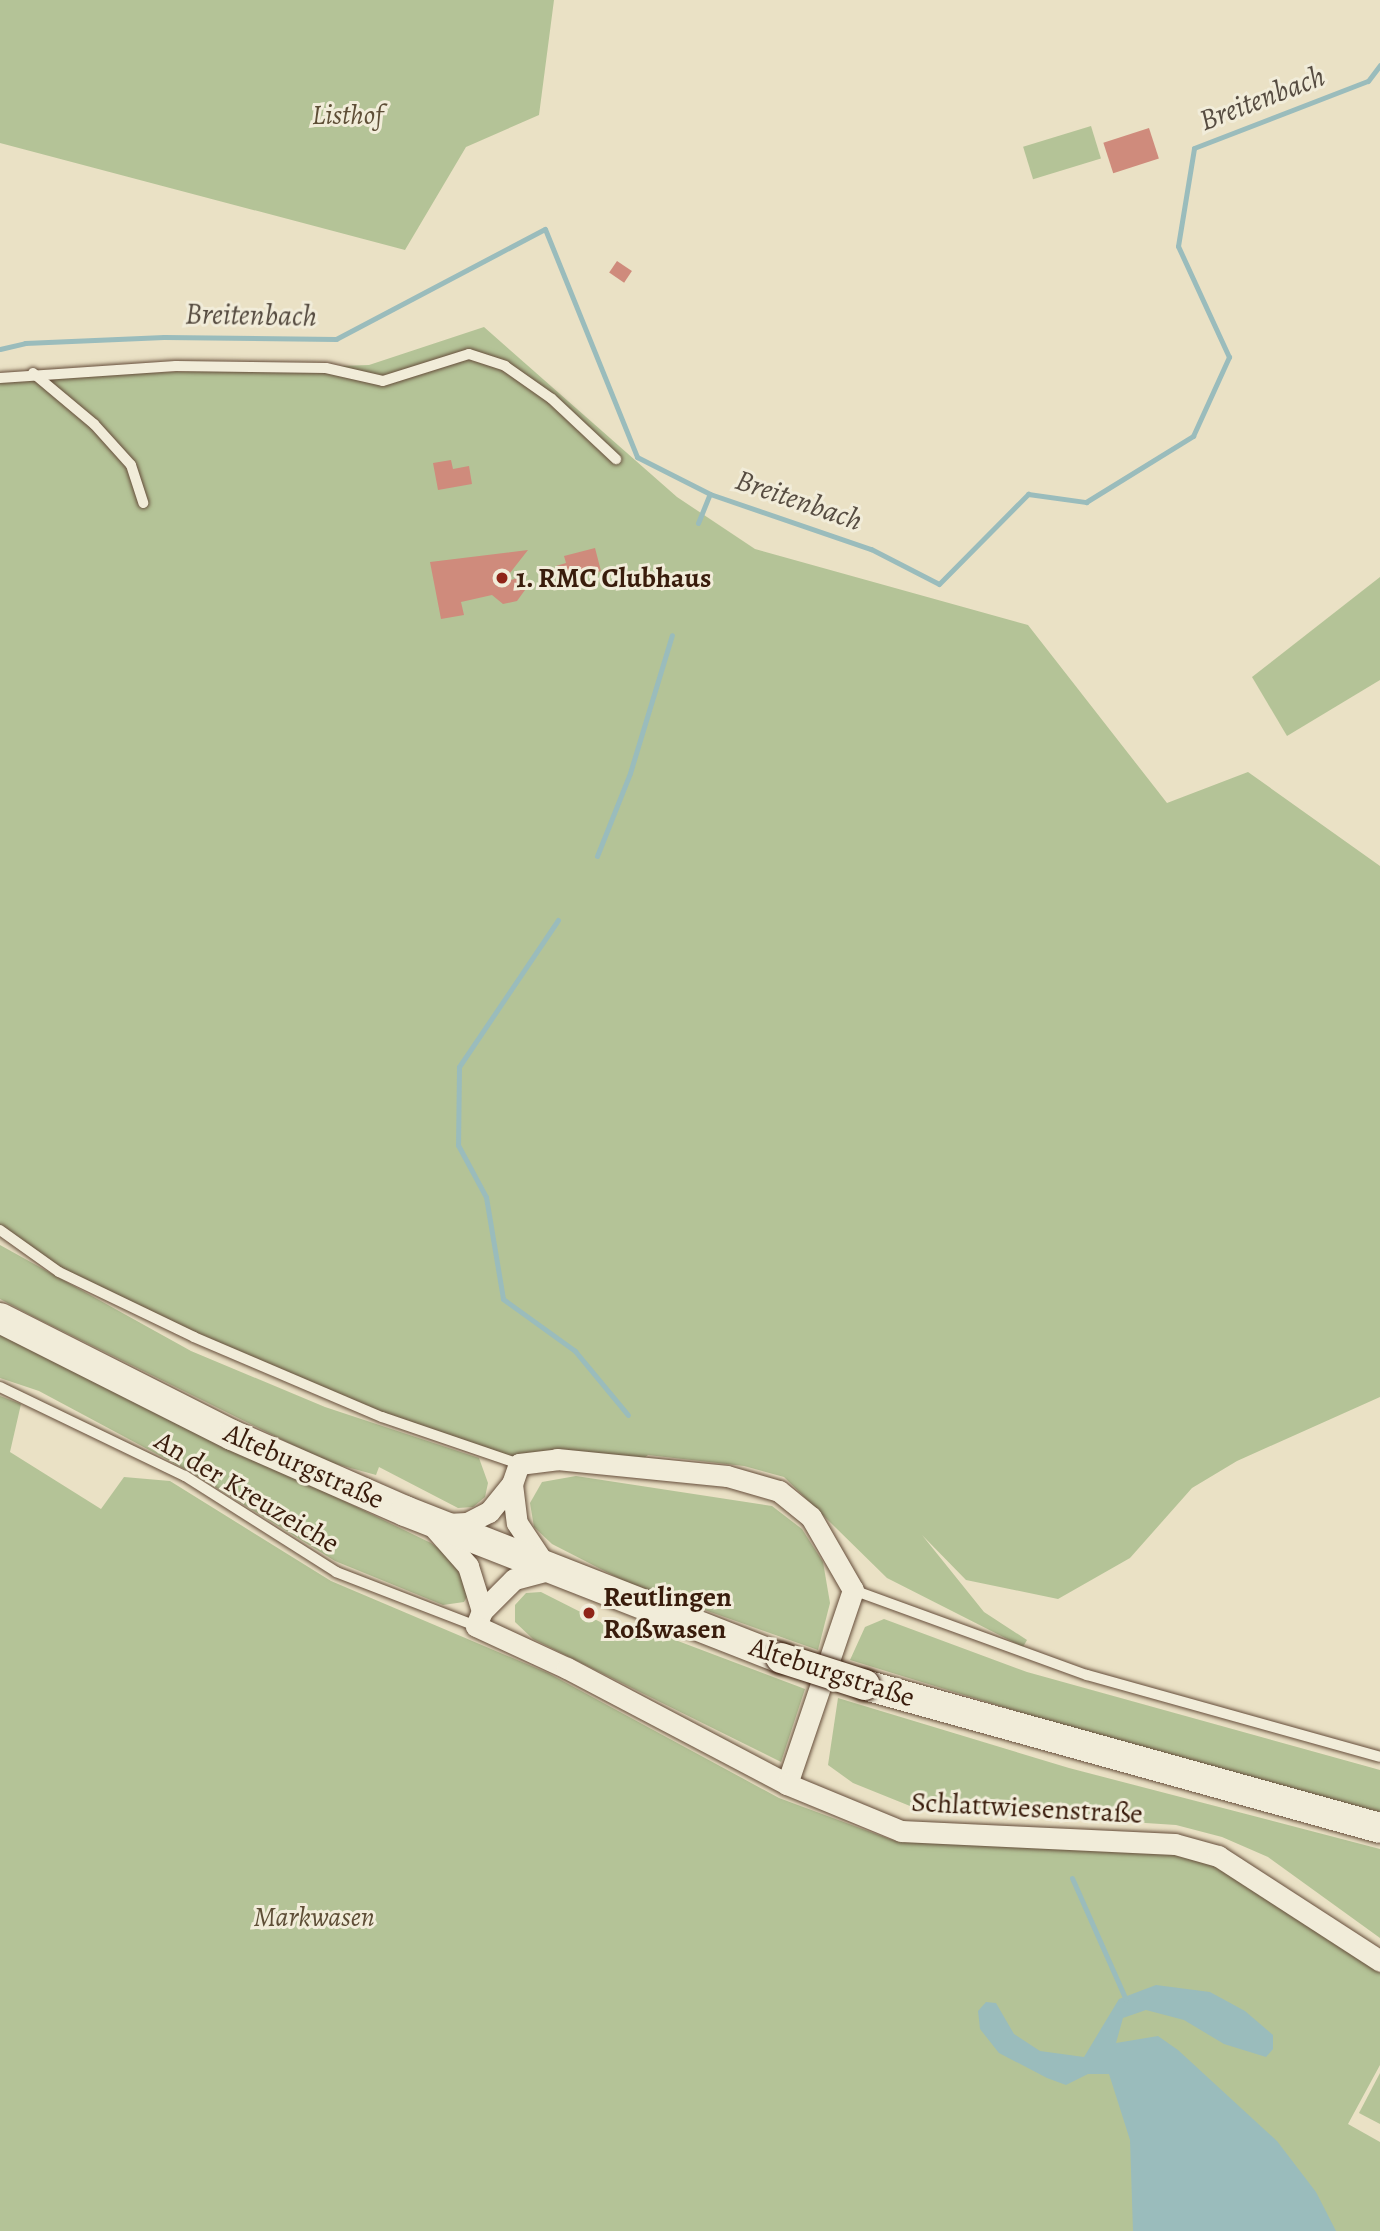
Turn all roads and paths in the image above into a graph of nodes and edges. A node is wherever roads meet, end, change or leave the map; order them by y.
1 (33, 373) junction
2 (0, 378) edge
3 (616, 459) dead end
4 (143, 503) dead end
5 (0, 1230) edge
6 (0, 1318) edge
7 (0, 1387) edge
8 (515, 1474) junction
9 (428, 1521) junction
10 (548, 1570) junction
11 (853, 1590) junction
12 (479, 1618) junction
13 (1380, 1757) edge
14 (787, 1784) junction
15 (1380, 1828) edge
16 (1380, 1961) edge

1 - 2 lane
1 - 3 lane
1 - 4 lane
5 - 8 lane
6 - 9 main road, Alteburgstraße
7 - 12 lane, An der Kreuzeiche
8 - 9 street
8 - 10 street
8 - 11 street
9 - 10 main road, Alteburgstraße
9 - 12 street
10 - 12 street
10 - 15 main road, Alteburgstraße, bridge
11 - 13 lane
11 - 14 street
12 - 14 street, Schlattwiesenstraße
14 - 16 street, Schlattwiesenstraße

